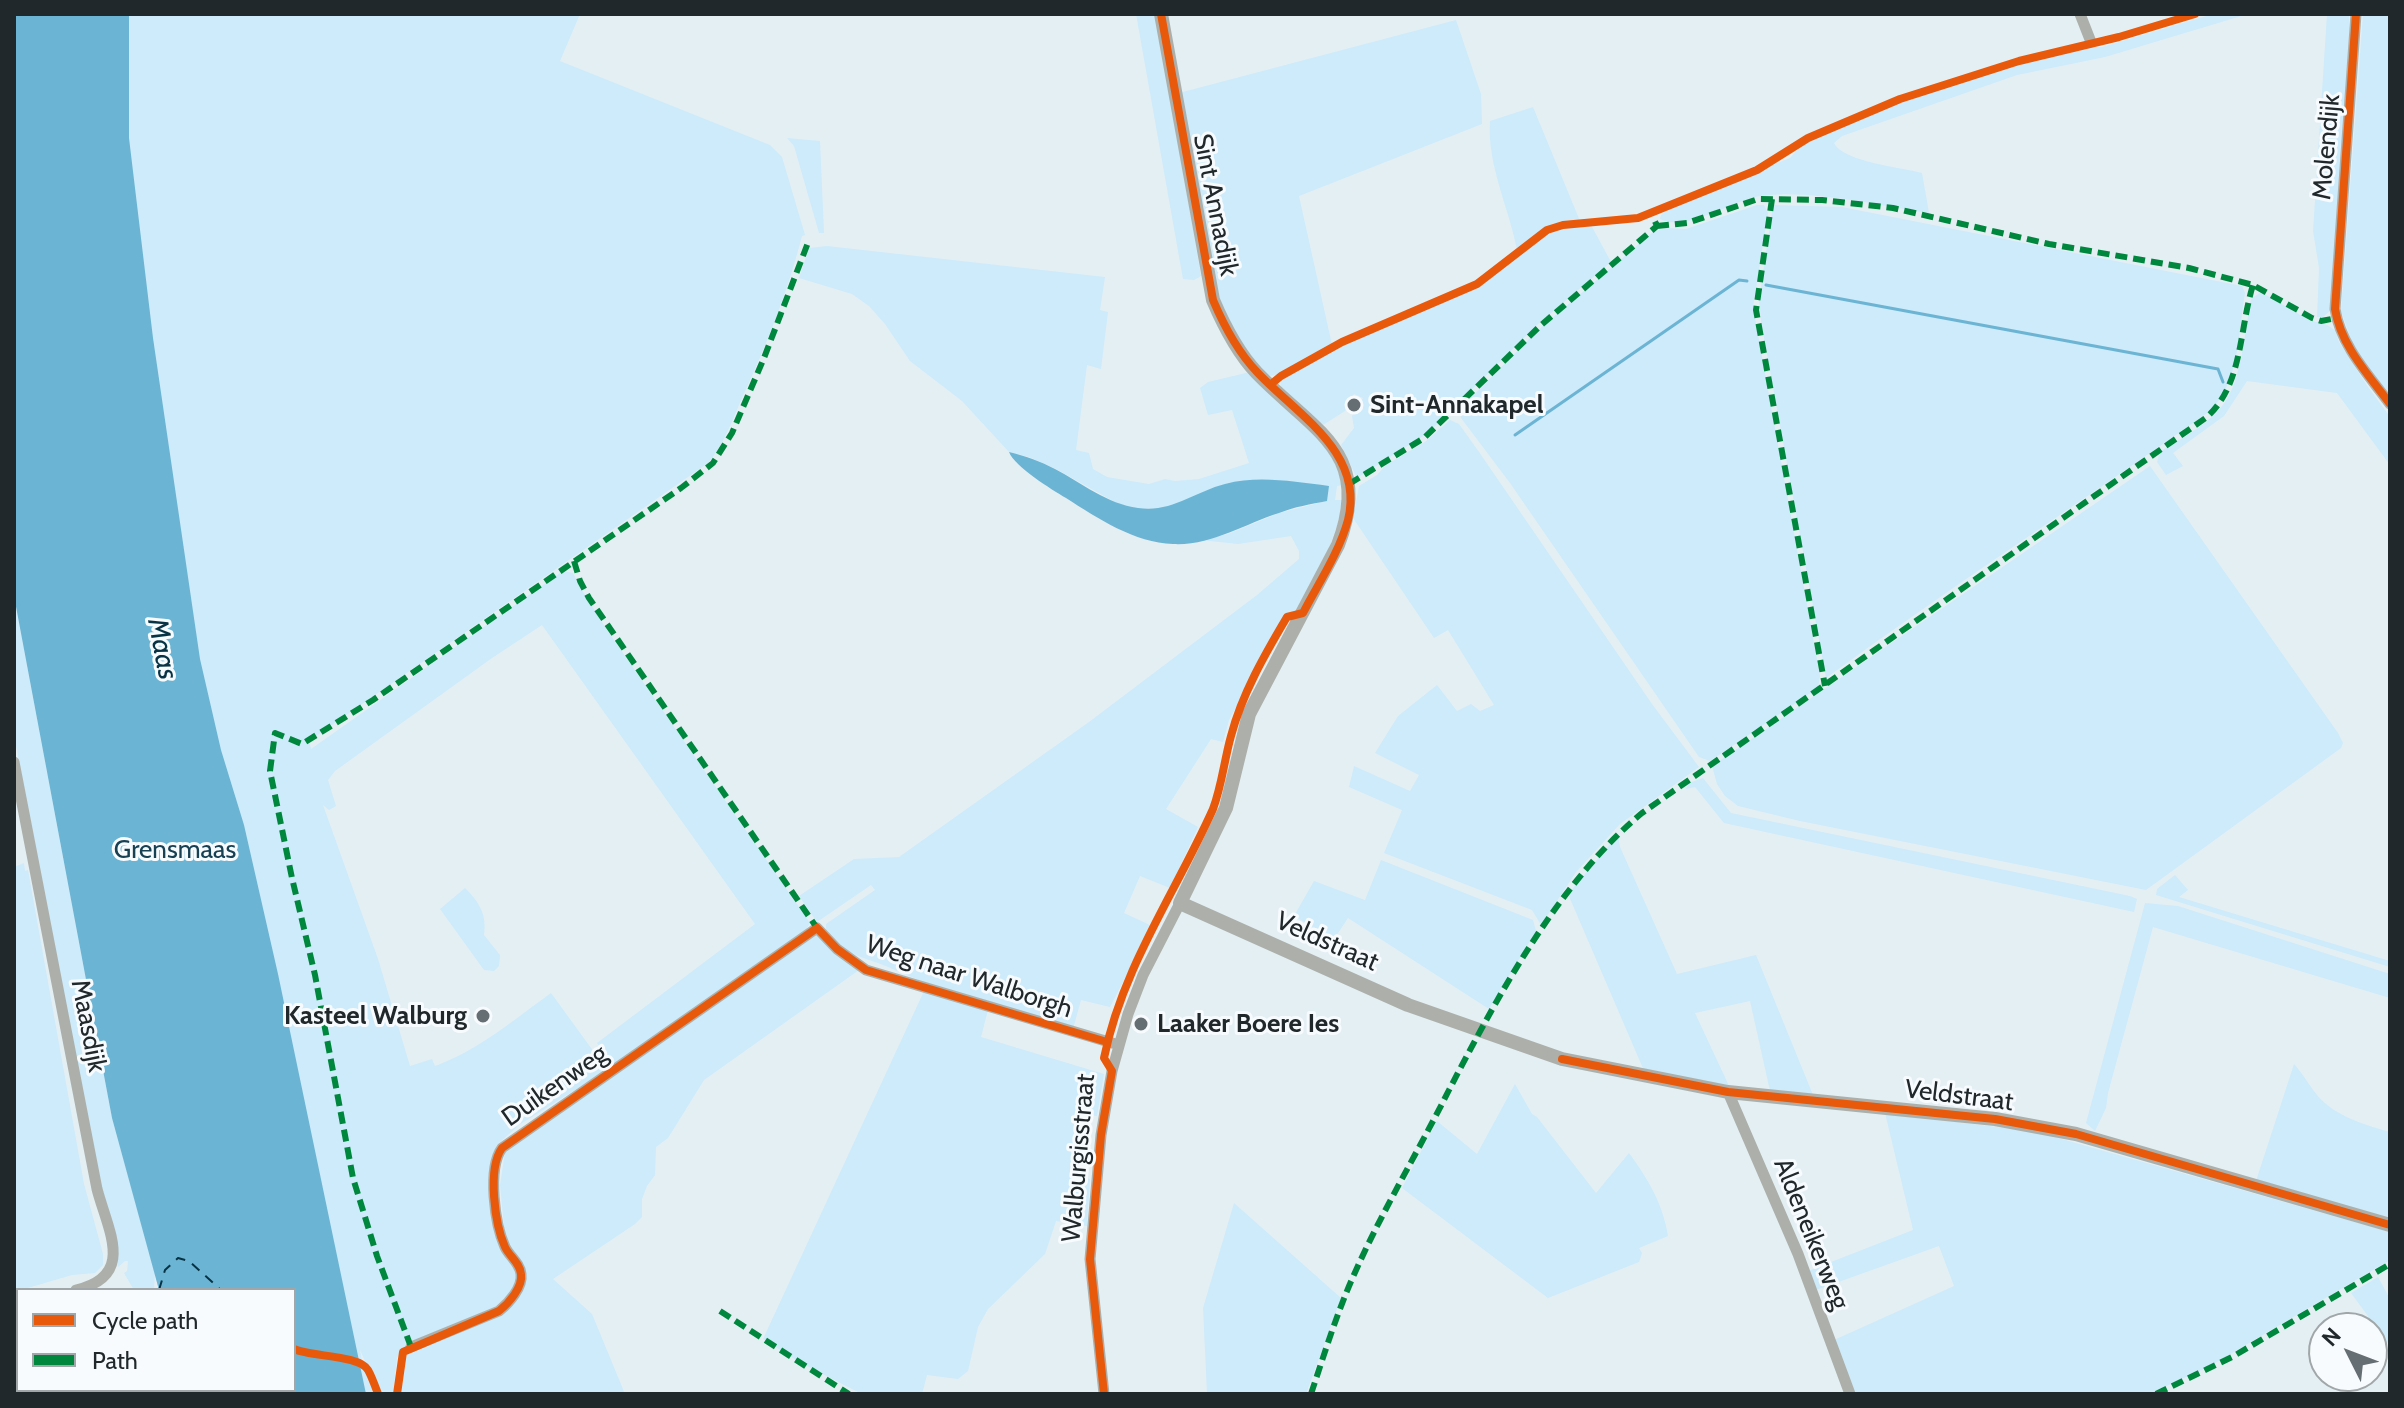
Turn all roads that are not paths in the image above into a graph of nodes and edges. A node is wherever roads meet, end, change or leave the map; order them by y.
1 (1161, 14) edge
2 (2080, 14) edge
3 (2356, 14) edge
4 (2091, 42) dead end
5 (2390, 404) edge
6 (14, 762) edge
7 (1180, 903) junction
8 (817, 928) joint
9 (1119, 1045) junction
10 (1728, 1092) junction
11 (2390, 1225) edge
12 (100, 1287) edge
13 (411, 1347) dead end
14 (1104, 1394) edge
15 (1850, 1394) edge

1 - 7 street, Sint Annadijk
2 - 4 street
3 - 5 street, Molendijk
6 - 12 street, Maasdijk
7 - 9 street, Walburgisstraat
7 - 10 street, Veldstraat
8 - 9 street, Weg naar Walborgh
8 - 13 street, Duikenweg
9 - 14 street, Walburgisstraat
10 - 11 street, Veldstraat
10 - 15 street, Aldeneikerweg

